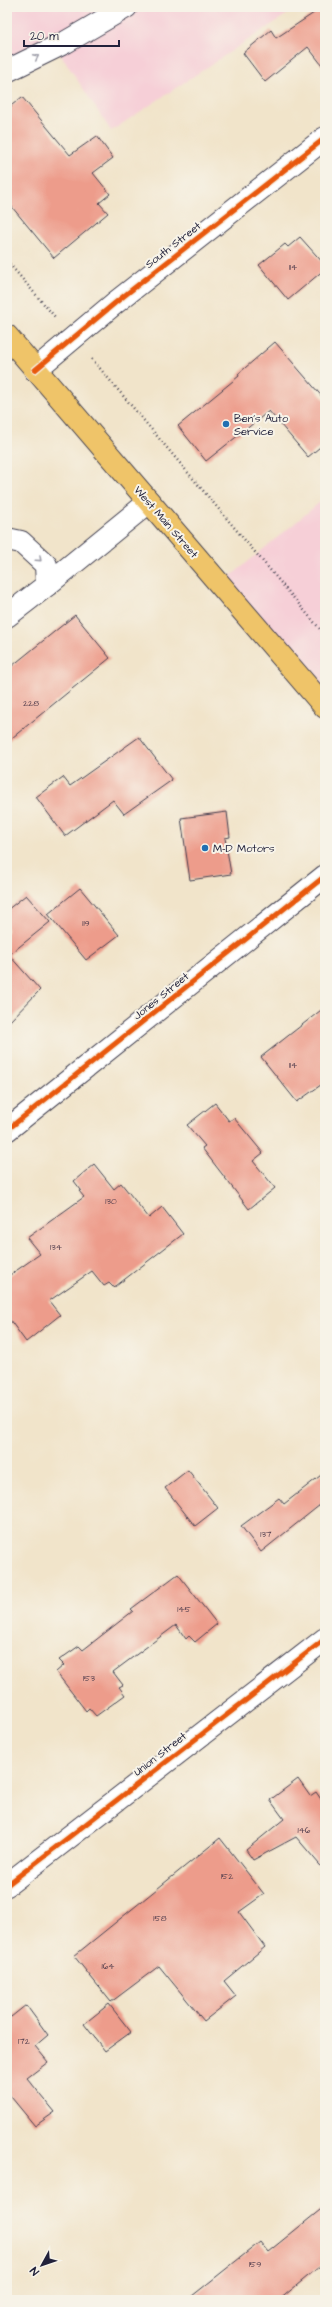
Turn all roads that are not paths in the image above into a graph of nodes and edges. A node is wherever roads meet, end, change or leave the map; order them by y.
1 (126, 7) edge
2 (7, 71) edge
3 (325, 138) edge
4 (7, 336) edge
5 (35, 370) junction
6 (149, 502) junction
7 (7, 539) edge
8 (47, 585) junction
9 (7, 616) edge
10 (325, 707) edge
11 (325, 876) edge
12 (7, 1130) edge
13 (325, 1638) edge
14 (7, 1885) edge

2 -> 1 street
3 - 5 street, South Street
4 - 5 main road, West Main Street
5 - 6 main road, West Main Street
6 - 8 street
6 - 10 main road, West Main Street
7 -> 8 street
8 - 9 street
11 - 12 street, Jones Street
13 - 14 street, Union Street

